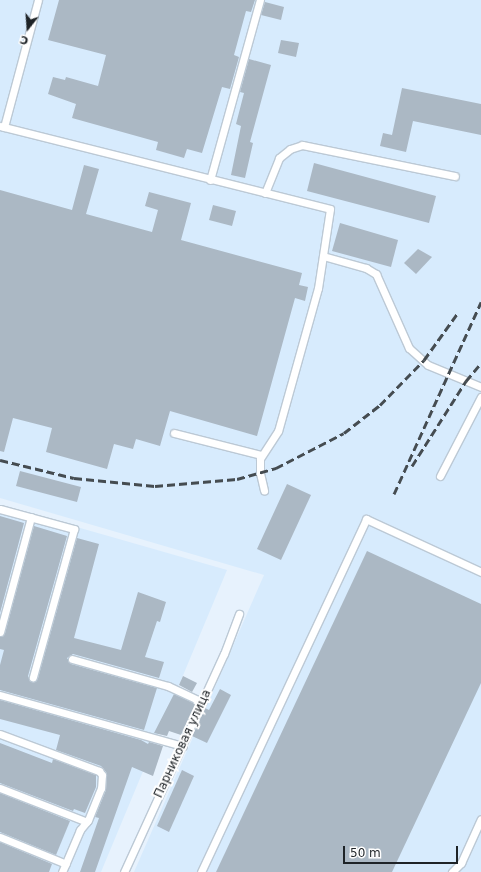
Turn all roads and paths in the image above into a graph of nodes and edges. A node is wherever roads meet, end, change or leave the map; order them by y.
1 (38, 0) edge
2 (260, 0) edge
3 (2, 126) edge
4 (455, 176) dead end
5 (210, 180) junction
6 (266, 193) junction
7 (323, 256) junction
8 (481, 387) edge
9 (481, 397) edge
10 (174, 433) dead end
11 (261, 455) junction
12 (440, 476) dead end
13 (264, 491) dead end
14 (0, 509) edge
15 (31, 517) junction
16 (481, 572) edge
17 (239, 614) dead end
18 (0, 632) edge
19 (72, 659) dead end
20 (33, 677) dead end
21 (0, 695) edge
22 (203, 702) junction
23 (0, 734) edge
24 (183, 746) junction
25 (0, 788) edge
26 (481, 819) edge
27 (87, 822) junction
28 (0, 837) edge
29 (66, 864) junction
30 (62, 872) edge
31 (124, 872) edge
32 (201, 872) edge
33 (452, 872) edge

1 - 3 lane
2 - 5 lane
3 - 5 lane
4 - 6 lane
5 - 6 lane
6 - 7 lane
7 - 8 lane
7 - 11 lane
9 - 12 lane
10 - 11 lane
11 - 13 lane
14 - 15 lane
15 - 18 lane
15 - 20 lane
16 - 32 lane
17 - 22 lane, Парниковая улица
19 - 22 lane
21 - 24 lane
22 - 24 lane, Парниковая улица
23 - 27 lane
24 - 31 lane, Парниковая улица
25 - 27 lane
26 - 33 lane
27 - 29 lane
28 - 29 lane
29 - 30 lane

